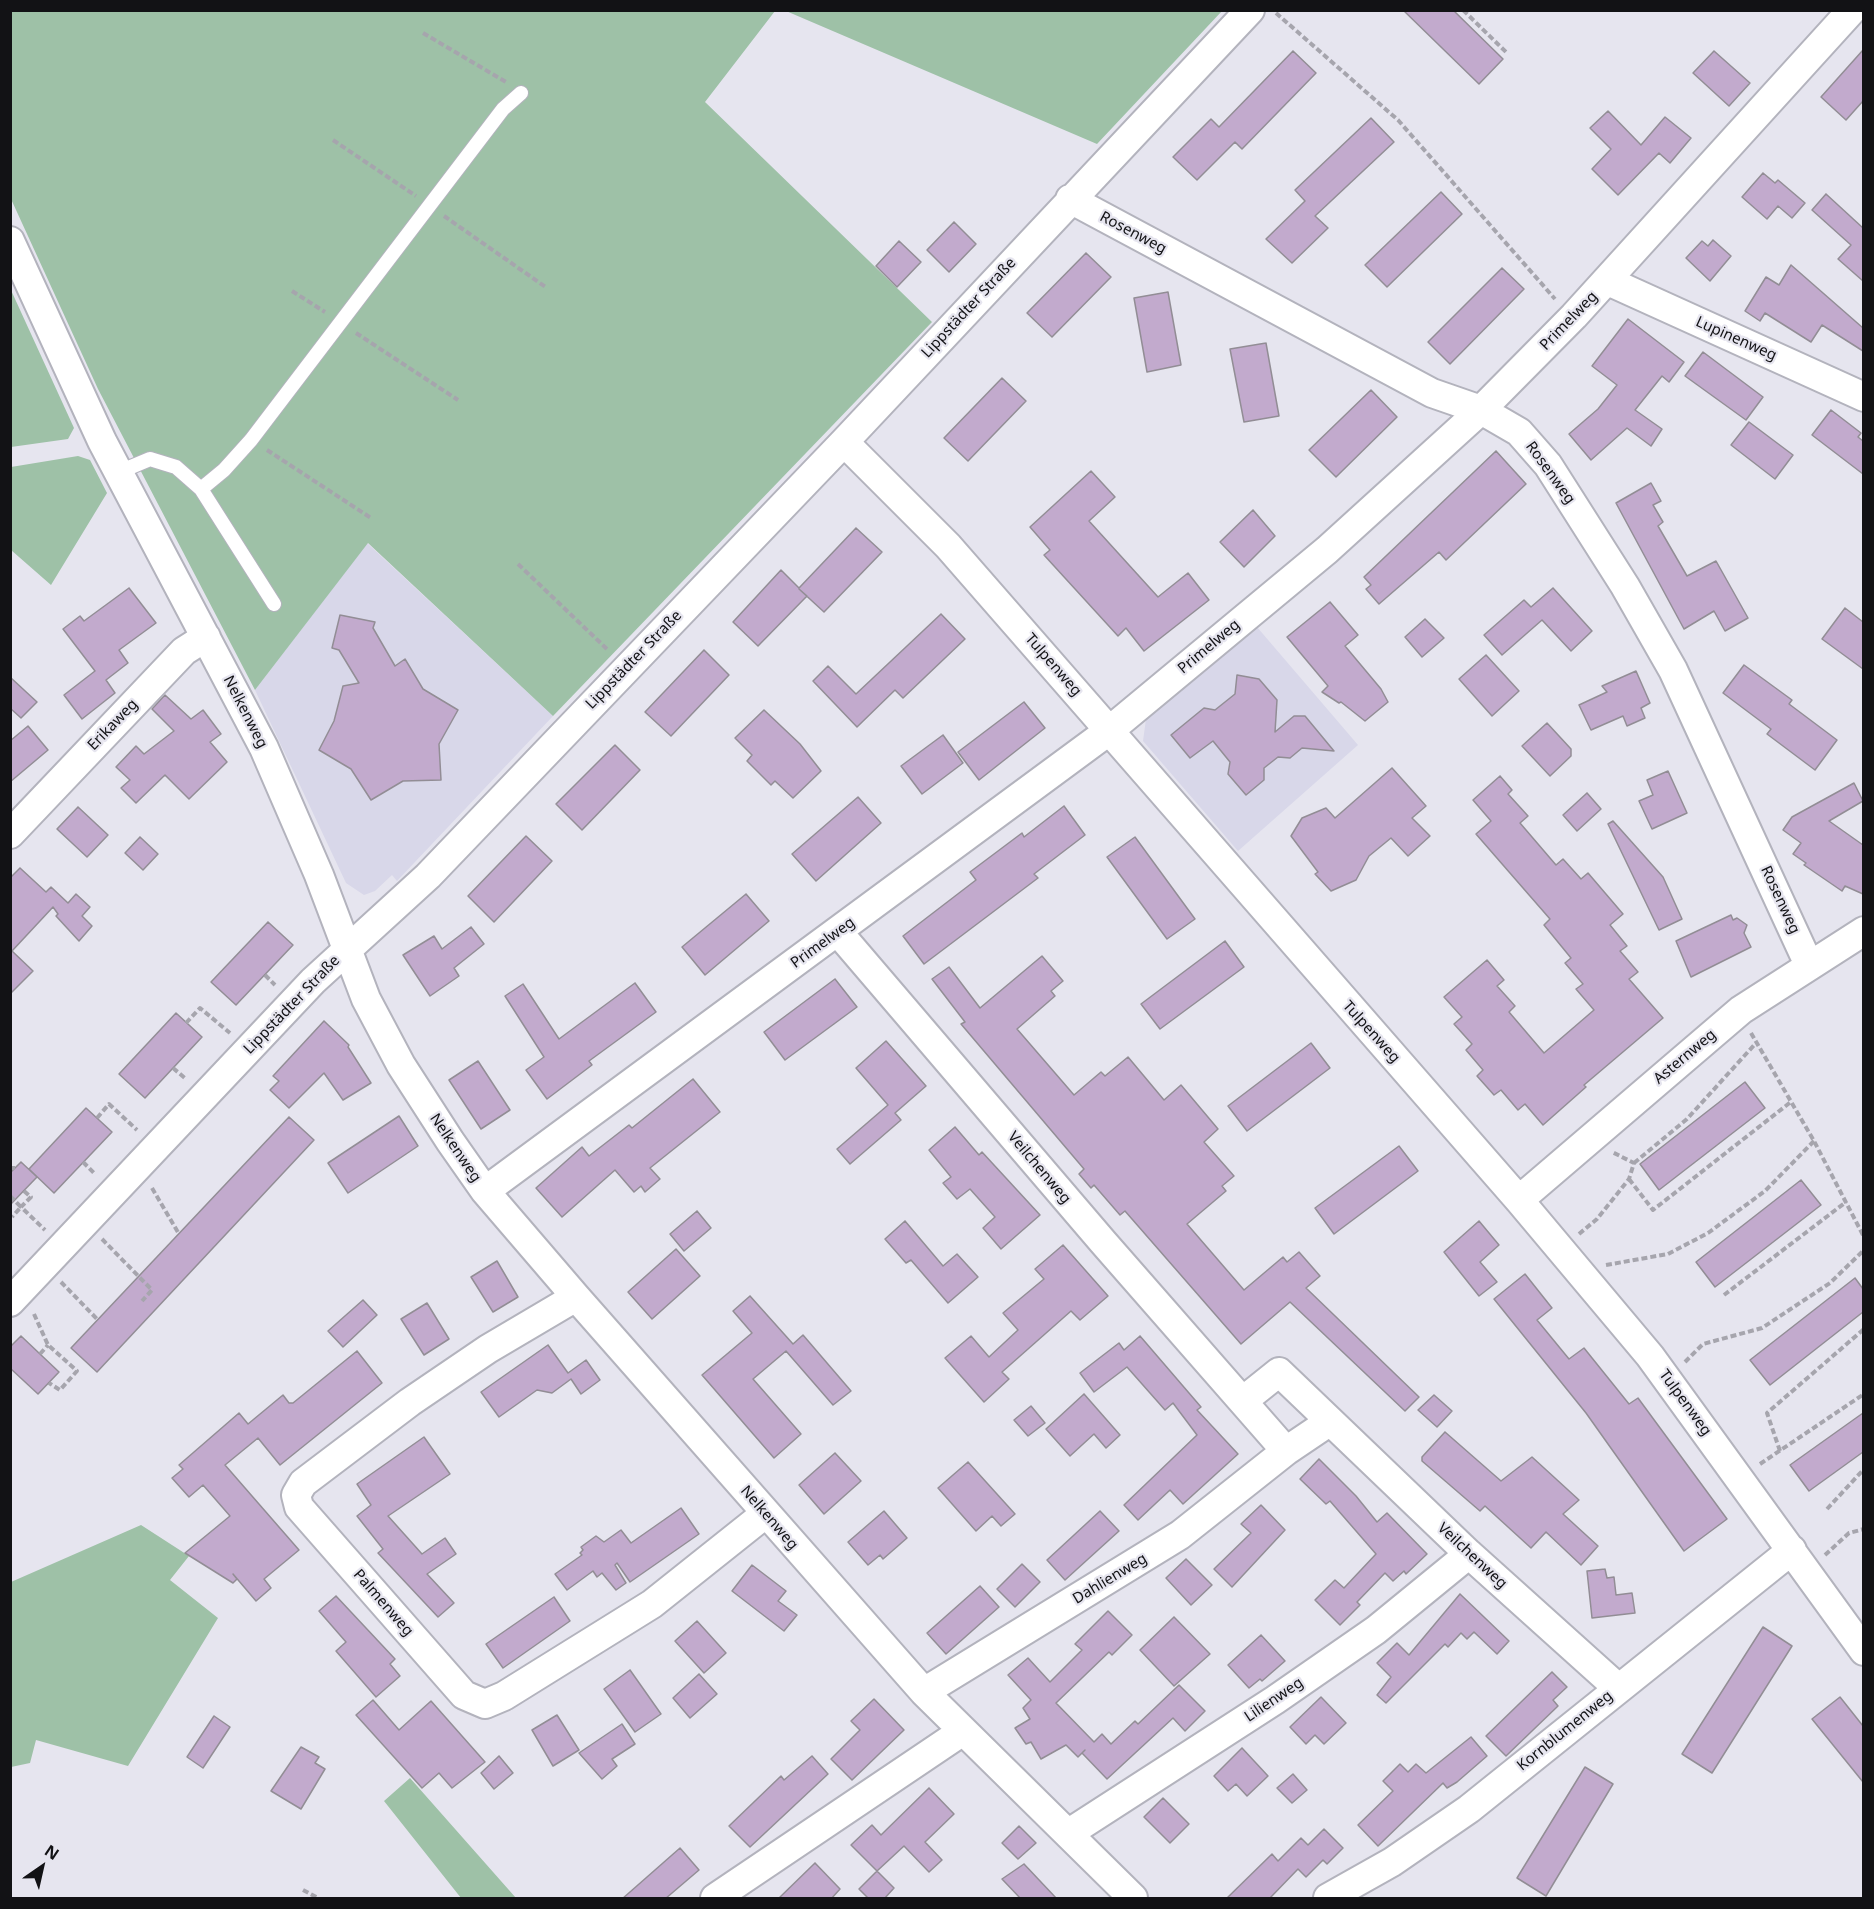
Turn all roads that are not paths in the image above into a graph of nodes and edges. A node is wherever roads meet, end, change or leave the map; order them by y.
1 (1250, 10) edge
2 (1852, 10) edge
3 (521, 93) road end
4 (1071, 200) junction
5 (10, 241) edge
6 (1608, 281) junction
7 (1863, 397) edge
8 (1482, 410) junction
9 (844, 442) junction
10 (119, 472) junction
11 (201, 489) junction
12 (274, 604) dead end
13 (206, 637) junction
14 (1110, 730) junction
15 (15, 820) edge
16 (1863, 931) edge
17 (838, 932) junction
18 (347, 950) junction
19 (1809, 965) junction
20 (485, 1191) junction
21 (1519, 1200) junction
22 (576, 1297) junction
23 (14, 1299) edge
24 (1244, 1400) junction
25 (1329, 1422) junction
26 (1286, 1451) junction
27 (765, 1514) junction
28 (1469, 1554) junction
29 (1800, 1561) junction
30 (1863, 1651) edge
31 (1618, 1688) junction
32 (924, 1692) junction
33 (963, 1731) junction
34 (1068, 1833) junction
35 (715, 1899) edge
36 (1133, 1899) edge
37 (1328, 1899) edge

1 - 4 street, Lippstädter Straße
2 - 6 street, Primelweg
3 - 11 lane
4 - 8 street, Rosenweg
4 - 9 street, Lippstädter Straße
5 - 10 street, Nelkenweg
6 - 7 street, Lupinenweg
6 - 8 street, Primelweg
8 - 14 street, Primelweg
8 - 19 street, Rosenweg
9 - 14 street, Tulpenweg
9 - 18 street, Lippstädter Straße
10 - 11 lane
10 - 13 street, Nelkenweg
11 - 12 lane
13 - 15 street, Erikaweg
13 - 18 street, Nelkenweg
14 - 17 street, Primelweg
14 - 21 street, Tulpenweg
16 - 19 street, Asternweg
17 - 20 street, Primelweg
17 - 24 street, Veilchenweg
18 - 20 street, Nelkenweg
18 - 23 street, Lippstädter Straße
19 - 21 street, Asternweg
20 - 22 street, Nelkenweg
21 - 29 street, Tulpenweg
22 - 27 street, Nelkenweg
22 - 27 street, Palmenweg
24 - 25 street, Veilchenweg
24 - 26 street, Veilchenweg
25 - 26 street
25 - 28 street, Veilchenweg
26 - 32 street, Dahlienweg
27 - 32 street, Nelkenweg
28 - 31 street, Veilchenweg
28 - 34 street, Lilienweg
29 - 30 street, Tulpenweg
29 - 31 street, Kornblumenweg
31 - 37 street, Kornblumenweg
32 - 33 street, Nelkenweg
33 - 34 street, Nelkenweg
33 - 35 street
34 - 36 street, Nelkenweg

